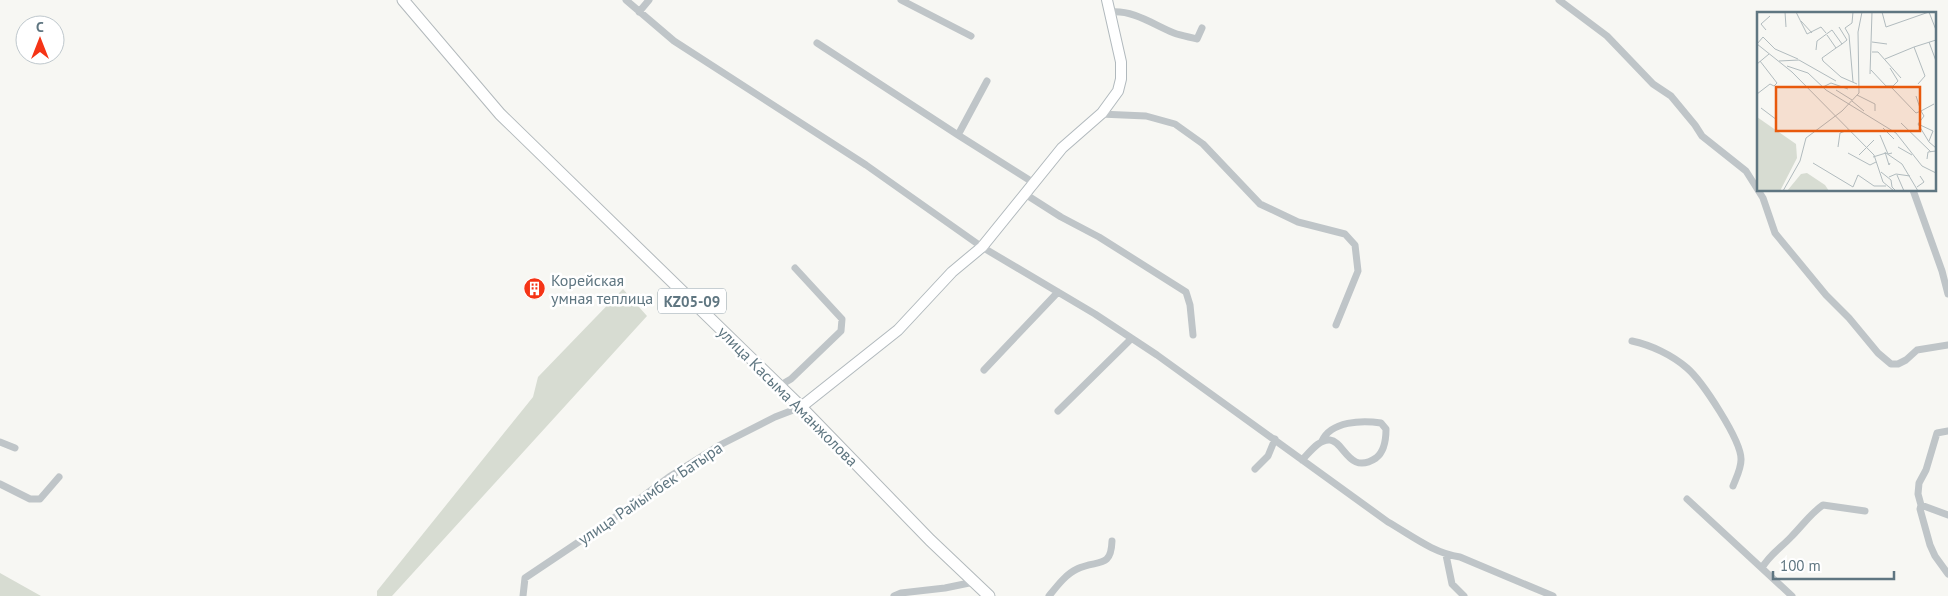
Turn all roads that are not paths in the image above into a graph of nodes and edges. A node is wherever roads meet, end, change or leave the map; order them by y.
1 (403, 0) edge
2 (626, 0) edge
3 (649, 0) edge
4 (901, 0) edge
5 (1107, 0) edge
6 (1559, 0) edge
7 (638, 12) junction
8 (1111, 12) junction
9 (1202, 28) dead end
10 (971, 36) dead end
11 (817, 43) dead end
12 (987, 81) dead end
13 (1100, 114) junction
14 (958, 135) junction
15 (1034, 182) junction
16 (1757, 188) edge
17 (1759, 191) edge
18 (1913, 191) edge
19 (1025, 194) junction
20 (982, 247) junction
21 (795, 268) dead end
22 (1058, 292) junction
23 (1948, 294) edge
24 (1336, 325) dead end
25 (1193, 335) dead end
26 (1131, 339) junction
27 (1632, 341) dead end
28 (1948, 345) edge
29 (984, 370) dead end
30 (779, 386) junction
31 (801, 407) junction
32 (1058, 411) dead end
33 (1948, 431) edge
34 (1275, 440) junction
35 (1322, 441) junction
36 (0, 442) edge
37 (15, 448) dead end
38 (1302, 460) junction
39 (1255, 469) dead end
40 (60, 478) dead end
41 (0, 484) edge
42 (1733, 486) dead end
43 (1687, 499) dead end
44 (1921, 505) junction
45 (1865, 511) dead end
46 (1948, 515) edge
47 (1112, 541) dead end
48 (1446, 554) junction
49 (1762, 568) junction
50 (1948, 574) edge
51 (974, 582) junction
52 (523, 596) edge
53 (894, 596) edge
54 (988, 596) edge
55 (1049, 596) edge
56 (1464, 596) edge
57 (1552, 596) edge
58 (1792, 596) edge

1 - 30 main road, улица Касыма Аманжолова / KZ05-09
2 - 7 street
3 - 7 street
4 - 10 street
5 - 8 street, улица Райымбек Батыра
6 - 16 street
7 - 20 street
8 - 9 street
8 - 13 street, улица Райымбек Батыра
11 - 14 street
12 - 14 street
13 - 15 street, улица Райымбек Батыра
13 - 24 street
14 - 15 street
15 - 19 street, улица Райымбек Батыра
17 - 28 street
18 - 23 street
19 - 20 street, улица Райымбек Батыра
19 - 25 street
20 - 22 street
20 - 31 street, улица Райымбек Батыра
21 - 30 street
22 - 26 street
22 - 29 street
26 - 32 street
26 - 34 street
27 - 42 street
30 - 31 main road, улица Касыма Аманжолова / KZ05-09
31 - 51 main road, улица Касыма Аманжолова / KZ05-09
31 - 52 street, улица Райымбек Батыра
33 - 44 street
34 - 38 street
34 - 39 street
35 - 35 street
35 - 38 street
36 - 37 street
38 - 48 street
40 - 41 street
43 - 49 street
44 - 46 street
44 - 50 street
45 - 49 street
47 - 55 street
48 - 56 street
48 - 57 street
49 - 58 street
51 - 53 street
51 - 54 main road, улица Касыма Аманжолова / KZ05-09

